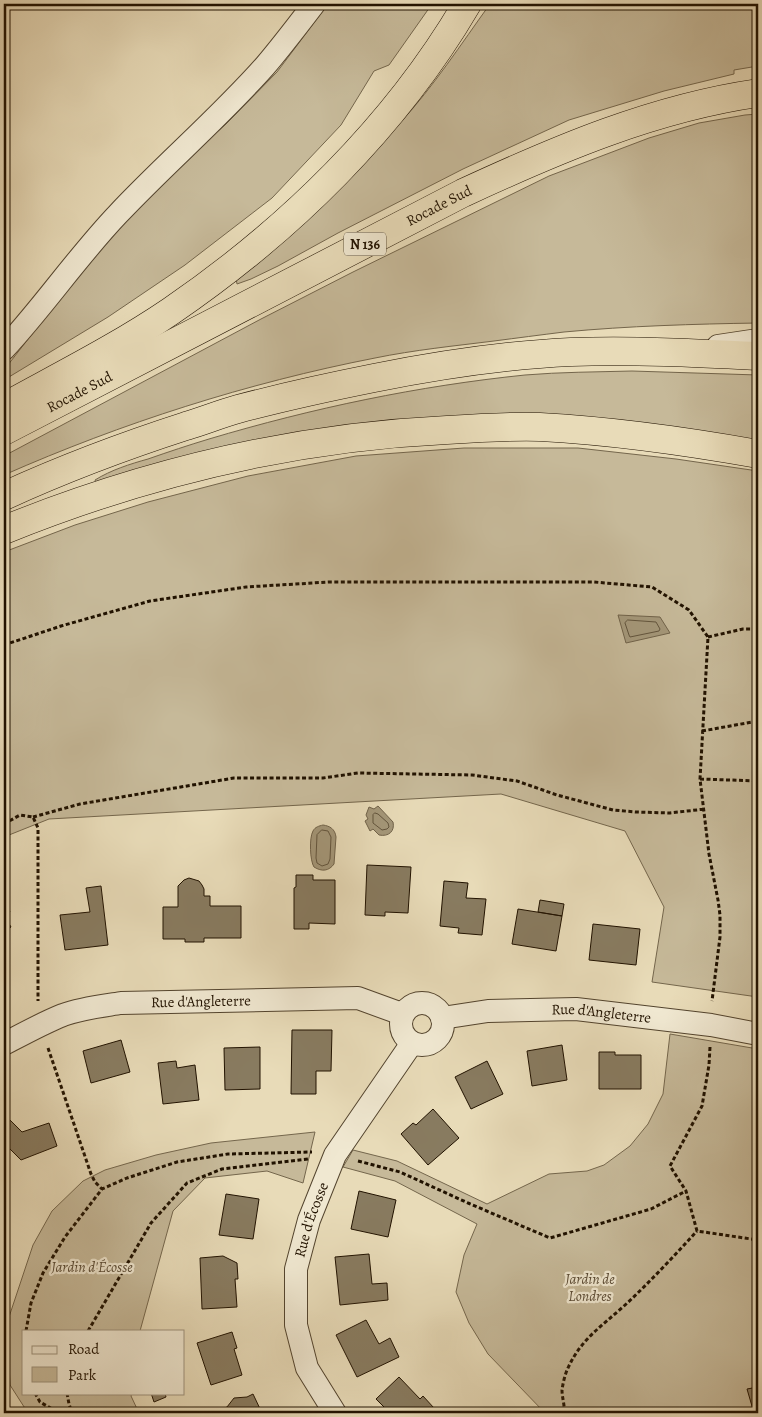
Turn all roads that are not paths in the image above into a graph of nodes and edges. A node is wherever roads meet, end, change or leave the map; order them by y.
1 (314, 4) edge
2 (467, 4) edge
3 (750, 94) edge
4 (758, 340) edge
5 (4, 349) edge
6 (678, 353) junction
7 (758, 356) edge
8 (4, 407) edge
9 (4, 431) edge
10 (758, 454) edge
11 (4, 496) edge
12 (4, 530) edge
13 (402, 1014) junction
14 (442, 1018) junction
15 (758, 1034) edge
16 (412, 1043) junction
17 (4, 1044) edge
18 (335, 1413) edge

1 - 5 street
2 - 8 highway
3 - 9 highway, Rocade Sud / N 136
4 - 6 street
6 - 7 highway
6 - 11 highway
10 - 12 highway
13 - 14 street
13 - 16 street
13 - 17 street, Rue d'Angleterre
14 - 15 street, Rue d'Angleterre
14 - 16 street
16 - 18 street, Rue d'Écosse

